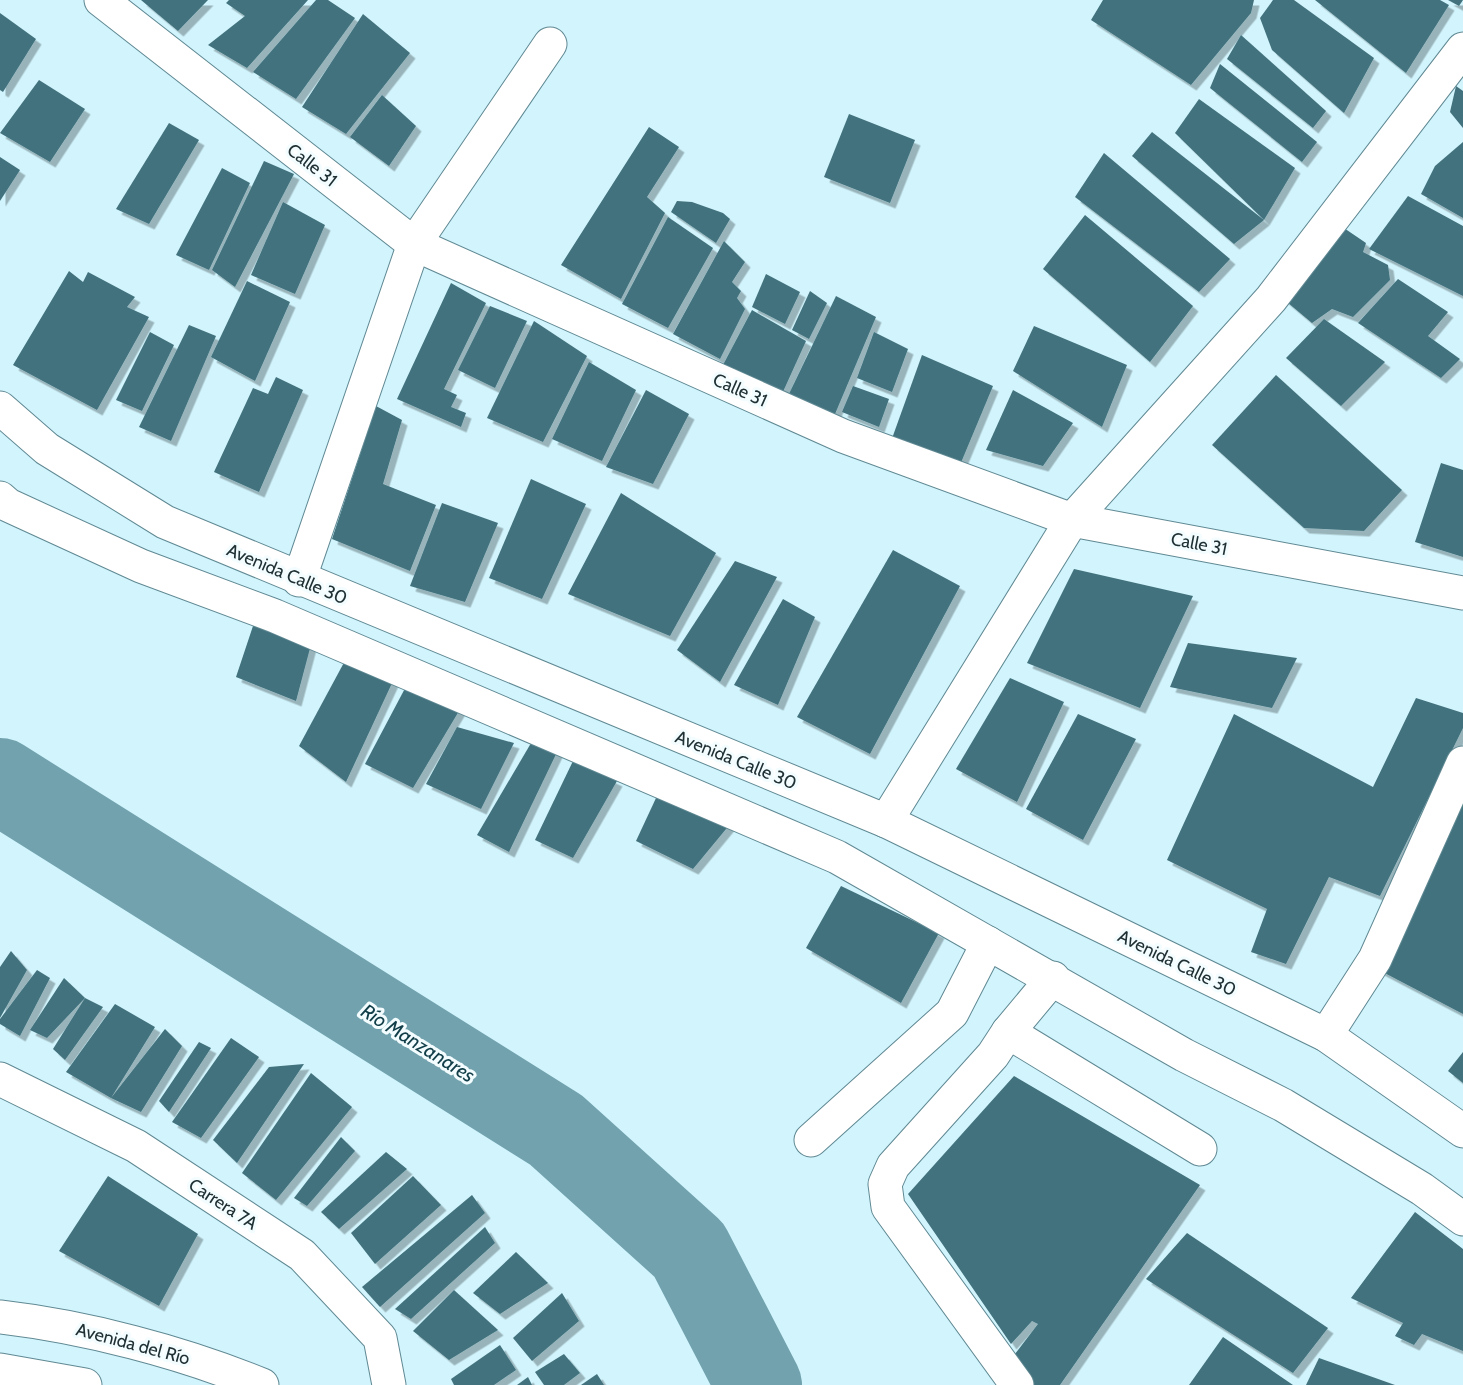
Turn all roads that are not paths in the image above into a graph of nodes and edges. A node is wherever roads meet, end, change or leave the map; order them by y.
1 (101, 0) edge
2 (550, 44) dead end
3 (1463, 49) edge
4 (414, 244) junction
5 (0, 408) edge
6 (0, 498) edge
7 (1072, 520) junction
8 (299, 580) junction
9 (1463, 593) edge
10 (1463, 764) edge
11 (885, 821) junction
12 (988, 943) junction
13 (1053, 978) junction
14 (1008, 1032) junction
15 (1326, 1035) junction
16 (0, 1079) edge
17 (1463, 1131) edge
18 (811, 1140) dead end
19 (1200, 1149) dead end
20 (1463, 1219) edge
21 (0, 1317) edge
22 (0, 1370) edge
23 (85, 1385) edge
24 (262, 1385) edge
25 (389, 1385) edge
26 (1017, 1385) edge

1 - 4 main road, Calle 31
2 - 4 main road
3 - 7 main road
4 - 7 main road, Calle 31
4 - 8 main road
5 - 8 main road, Avenida Calle 30
6 - 12 main road
7 - 9 main road, Calle 31
7 - 11 main road
8 - 11 main road, Avenida Calle 30
10 - 15 main road
11 - 15 main road, Avenida Calle 30
12 - 13 main road
12 - 18 main road
13 - 14 main road
13 - 20 main road
14 - 19 main road
14 - 26 main road
15 - 17 main road, Avenida Calle 30
16 - 25 main road, Carrera 7A
21 - 24 main road, Avenida del Río
22 - 23 main road

